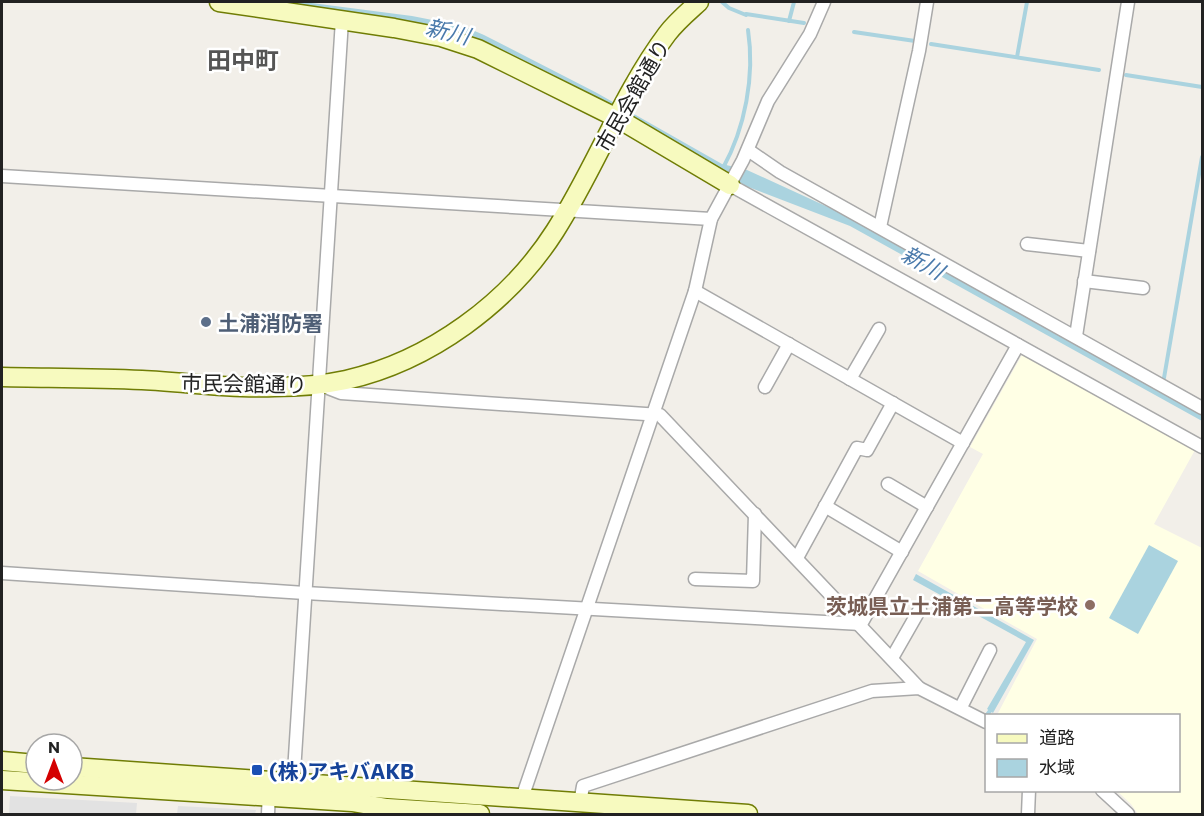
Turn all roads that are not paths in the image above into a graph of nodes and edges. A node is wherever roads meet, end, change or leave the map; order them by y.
1 (219, 2) edge
2 (699, 2) edge
3 (824, 2) edge
4 (927, 2) edge
5 (1128, 2) edge
6 (342, 20) junction
7 (617, 118) junction
8 (746, 155) junction
9 (2, 176) edge
10 (731, 182) junction
11 (330, 196) junction
12 (568, 211) junction
13 (711, 219) junction
14 (880, 227) junction
15 (1027, 243) dead end
16 (1089, 251) junction
17 (1084, 280) junction
18 (1143, 288) dead end
19 (694, 291) junction
20 (879, 329) dead end
21 (1076, 336) junction
22 (789, 344) junction
23 (1018, 345) junction
24 (2, 377) edge
25 (850, 379) junction
26 (318, 384) junction
27 (765, 387) dead end
28 (893, 404) junction
29 (1203, 408) edge
30 (652, 413) junction
31 (963, 443) junction
32 (1203, 447) edge
33 (888, 484) dead end
34 (825, 507) junction
35 (927, 507) junction
36 (755, 514) junction
37 (902, 552) junction
38 (797, 558) junction
39 (2, 573) edge
40 (695, 579) dead end
41 (305, 593) junction
42 (585, 608) junction
43 (920, 609) dead end
44 (861, 624) junction
45 (990, 650) dead end
46 (892, 658) junction
47 (919, 688) junction
48 (961, 707) junction
49 (985, 721) edge
50 (2, 761) edge
51 (24, 763) edge
52 (84, 769) edge
53 (2, 780) edge
54 (292, 790) junction
55 (1029, 792) edge
56 (1104, 792) edge
57 (268, 797) edge
58 (580, 802) junction
59 (526, 806) edge
60 (477, 814) edge
61 (748, 814) edge
62 (1028, 814) edge
63 (1128, 814) edge

1 - 6 street
2 - 7 street, 市民会館通り
3 - 8 street
4 - 14 street
5 - 16 street
6 - 7 street
6 - 11 street
7 - 10 street
7 - 12 street, 市民会館通り
8 - 10 street
8 - 14 street
9 - 11 street
10 - 13 street
10 - 23 street
11 - 12 street
11 - 26 street
12 - 13 street
12 - 26 street, 市民会館通り
13 - 19 street
14 - 21 street
15 - 16 street
16 - 17 street
17 - 18 street
17 - 21 street
19 - 22 street
19 - 30 street
20 - 25 street
21 - 29 street
22 - 25 street
22 - 27 street
23 - 31 street
23 - 32 street
24 - 26 street, 市民会館通り
25 - 28 street
26 - 30 street
26 - 41 street
28 - 31 street
28 - 34 street
30 - 36 street
30 - 42 street
31 - 35 street
33 - 35 street
34 - 37 street
34 - 38 street
35 - 37 street
36 - 38 street
36 - 40 street
37 - 44 street
38 - 44 street
39 - 41 street
41 - 42 street
41 - 54 street
42 - 44 street
42 - 59 street
43 - 46 street
44 - 46 street
45 - 48 street
46 - 47 street
47 - 48 street
47 - 58 street
48 - 49 street
50 - 51 street
52 - 57 street
53 - 57 street
54 - 57 street
54 - 59 street
54 - 60 street
55 - 62 street
56 - 63 street
58 - 59 street
58 - 61 street

